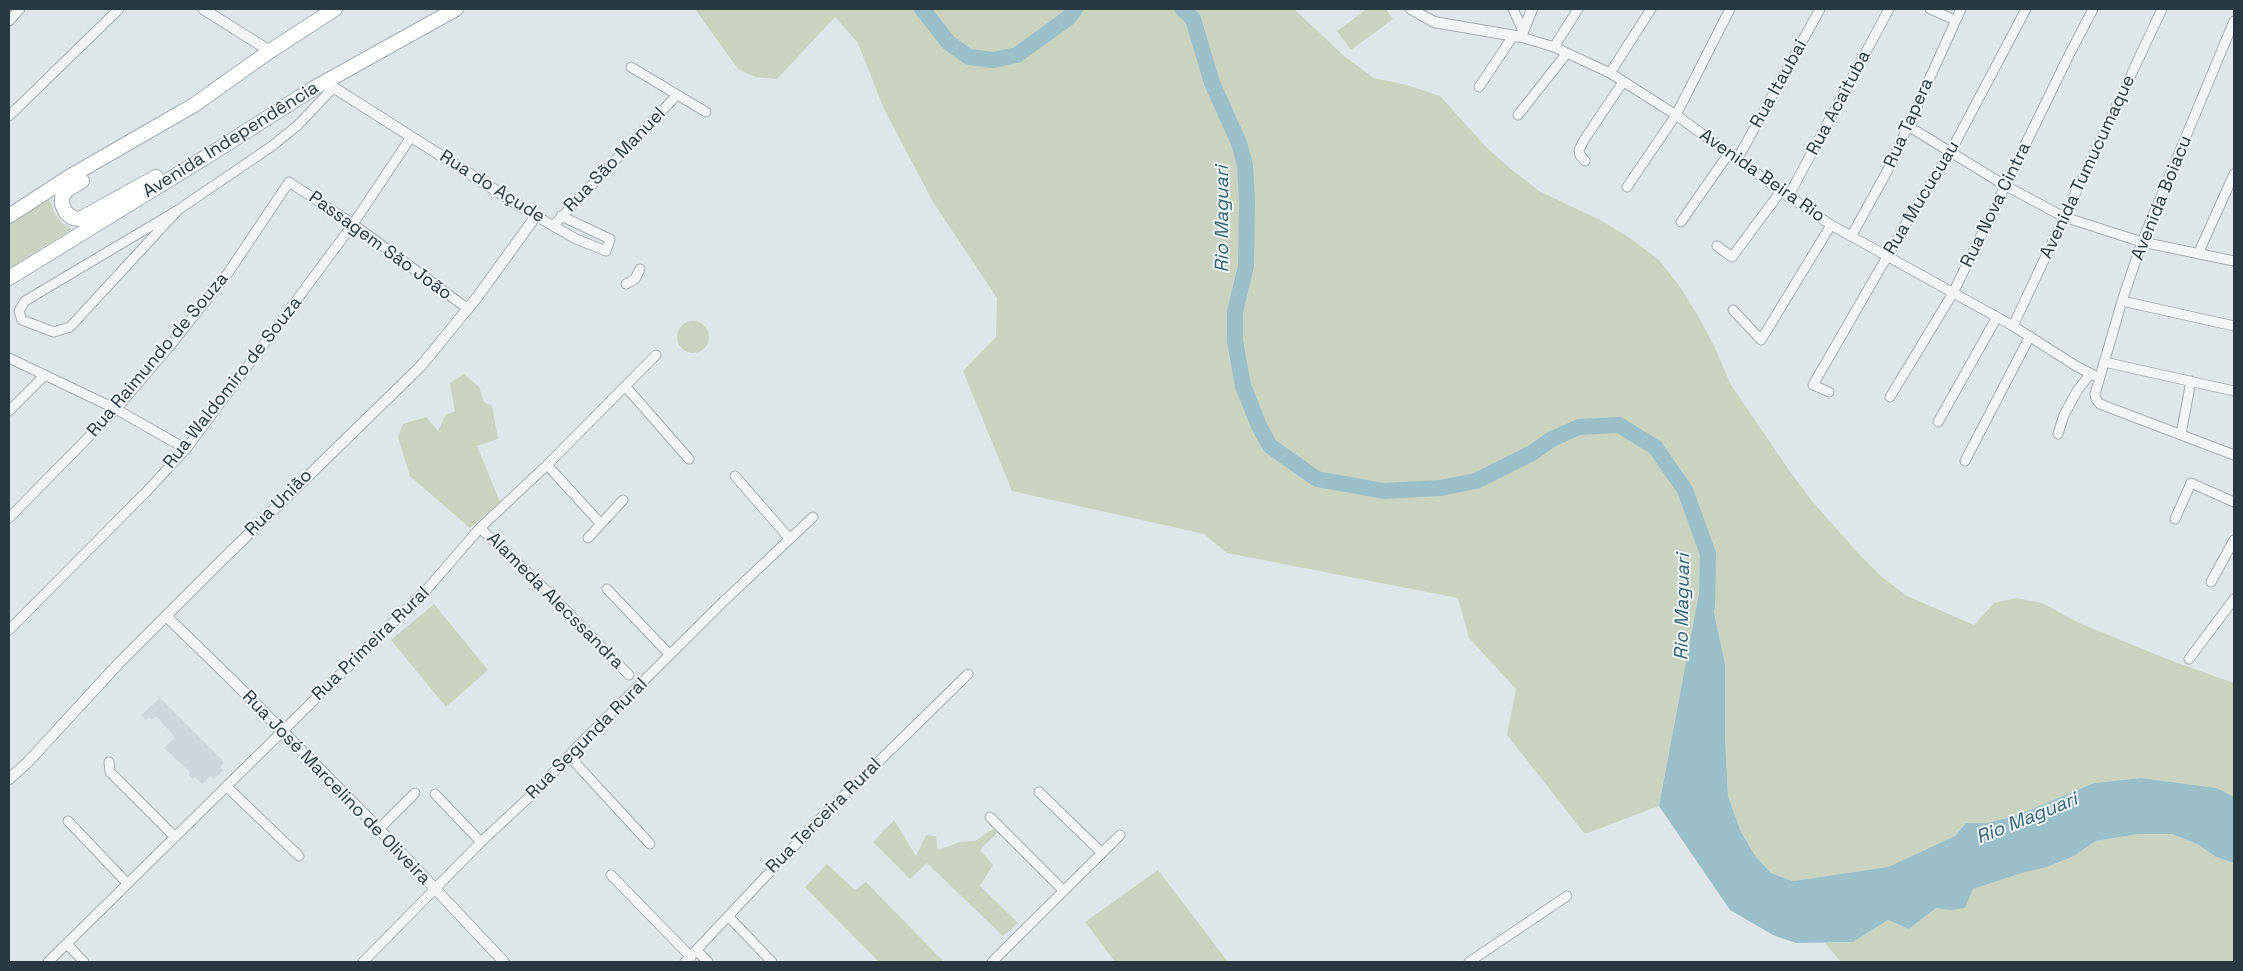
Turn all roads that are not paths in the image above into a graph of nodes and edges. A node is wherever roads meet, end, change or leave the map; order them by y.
1 (20, 9) edge
2 (119, 9) edge
3 (203, 9) edge
4 (335, 9) edge
5 (456, 9) edge
6 (1412, 9) edge
7 (1512, 9) edge
8 (1532, 9) edge
9 (1578, 9) edge
10 (1651, 9) edge
11 (1730, 9) edge
12 (1820, 9) edge
13 (1889, 9) edge
14 (1930, 9) edge
15 (1961, 9) edge
16 (2026, 9) edge
17 (2093, 9) edge
18 (2162, 9) edge
19 (1955, 20) junction
20 (9, 21) edge
21 (2234, 21) edge
22 (1519, 35) junction
23 (1554, 47) junction
24 (270, 51) junction
25 (1566, 53) junction
26 (631, 67) dead end
27 (1610, 73) junction
28 (1623, 82) junction
29 (329, 85) junction
30 (1479, 87) dead end
31 (677, 95) junction
32 (194, 105) junction
33 (706, 112) dead end
34 (1518, 115) dead end
35 (1676, 115) junction
36 (9, 116) edge
37 (1908, 126) junction
38 (411, 137) junction
39 (1951, 151) junction
40 (214, 152) junction
41 (1729, 153) junction
42 (1738, 158) junction
43 (1585, 161) dead end
44 (2234, 174) edge
45 (292, 183) joint
46 (2006, 186) junction
47 (1627, 187) dead end
48 (1784, 194) junction
49 (178, 210) junction
50 (9, 216) edge
51 (536, 216) junction
52 (561, 216) junction
53 (2064, 217) junction
54 (1681, 222) dead end
55 (353, 224) junction
56 (1831, 225) junction
57 (553, 226) junction
58 (1852, 235) junction
59 (2142, 242) junction
60 (1716, 246) dead end
61 (2198, 254) junction
62 (1888, 256) junction
63 (2234, 261) edge
64 (640, 269) dead end
65 (9, 278) edge
66 (626, 284) dead end
67 (1953, 294) junction
68 (2122, 301) junction
69 (468, 309) junction
70 (1733, 310) dead end
71 (1997, 317) junction
72 (2013, 326) junction
73 (2234, 326) edge
74 (2030, 336) junction
75 (656, 355) dead end
76 (9, 358) edge
77 (2104, 362) junction
78 (2090, 374) junction
79 (44, 376) junction
80 (2099, 378) junction
81 (2192, 381) junction
82 (625, 386) junction
83 (2234, 391) edge
84 (1829, 392) dead end
85 (1890, 397) dead end
86 (116, 409) junction
87 (9, 411) edge
88 (1938, 422) dead end
89 (2058, 434) dead end
90 (2181, 434) junction
91 (186, 449) junction
92 (2234, 455) edge
93 (689, 459) dead end
94 (1965, 462) dead end
95 (547, 465) junction
96 (735, 476) dead end
97 (623, 500) dead end
98 (2234, 502) edge
99 (813, 517) dead end
100 (9, 518) edge
101 (2175, 519) dead end
102 (601, 524) junction
103 (480, 528) junction
104 (588, 538) dead end
105 (792, 539) junction
106 (2234, 540) edge
107 (2211, 582) dead end
108 (607, 589) dead end
109 (2234, 598) edge
110 (167, 617) junction
111 (9, 630) edge
112 (670, 655) junction
113 (2189, 659) dead end
114 (968, 674) dead end
115 (629, 675) dead end
116 (281, 731) junction
117 (569, 756) junction
118 (109, 762) dead end
119 (9, 779) edge
120 (226, 786) junction
121 (1039, 792) dead end
122 (415, 794) dead end
123 (435, 794) dead end
124 (990, 817) dead end
125 (68, 821) dead end
126 (380, 833) junction
127 (1120, 835) dead end
128 (175, 837) junction
129 (480, 842) junction
130 (650, 844) dead end
131 (1102, 853) junction
132 (299, 856) dead end
133 (612, 875) dead end
134 (127, 883) junction
135 (435, 890) junction
136 (1064, 891) junction
137 (1566, 896) dead end
138 (728, 916) junction
139 (67, 944) junction
140 (691, 957) edge
141 (48, 962) edge
142 (84, 962) edge
143 (363, 962) edge
144 (504, 962) edge
145 (708, 962) edge
146 (772, 962) edge
147 (992, 962) edge
148 (1470, 962) edge

1 - 20 street
2 - 36 street
3 - 24 street
4 - 24 main road
5 - 29 main road, Avenida Independência
6 - 22 street, Avenida Beira Rio
7 - 22 street
8 - 22 street
9 - 23 street
10 - 27 street
11 - 35 street
12 - 42 street, Rua Itaubai
13 - 48 street, Rua Acaituba
14 - 19 street
15 - 19 street, Rua Tapera
16 - 39 street, Rua Mucucuau
17 - 46 street, Rua Nova Cintra
18 - 53 street, Avenida Tumucumaque
19 - 37 street, Rua Tapera
21 - 59 street, Avenida Boiacu
22 - 23 street, Avenida Beira Rio
22 - 30 street
23 - 25 street, Avenida Beira Rio
24 - 32 main road
25 - 27 street, Avenida Beira Rio
25 - 34 street
26 - 31 street
27 - 28 street, Avenida Beira Rio
28 - 35 street, Avenida Beira Rio
28 - 43 street
29 - 38 street, Rua do Açude
29 - 40 main road, Avenida Independência
29 - 49 street
31 - 33 street
31 - 52 street, Rua São Manuel
32 - 40 main road
32 - 50 main road
35 - 41 street, Avenida Beira Rio
35 - 47 street
37 - 39 street
37 - 58 street, Rua Tapera
38 - 51 street, Rua do Açude
38 - 55 street, Rua Waldomiro de Souza
39 - 46 street
39 - 62 street, Rua Mucucuau
40 - 65 main road, Avenida Independência
41 - 42 street, Avenida Beira Rio
41 - 54 street
42 - 48 street, Avenida Beira Rio
44 - 61 street
45 - 55 street, Passagem São João
45 - 86 street, Rua Raimundo de Souza
46 - 53 street
46 - 67 street, Rua Nova Cintra
48 - 56 street, Avenida Beira Rio
48 - 60 street, Rua Acaituba
49 - 49 street
51 - 57 street, Rua do Açude
51 - 69 street, Rua União
52 - 57 street, Rua São Manuel
52 - 57 street, Rua do Açude
53 - 59 street
53 - 72 street, Avenida Tumucumaque
55 - 69 street, Passagem São João
55 - 91 street, Rua Waldomiro de Souza
56 - 58 street, Avenida Beira Rio
56 - 70 street
58 - 62 street, Avenida Beira Rio
59 - 61 street
59 - 68 street, Avenida Boiacu
61 - 63 street
62 - 67 street, Avenida Beira Rio
62 - 84 street, Rua Mucucuau
64 - 66 street
67 - 71 street, Avenida Beira Rio
67 - 85 street, Rua Nova Cintra
68 - 73 street
68 - 77 street, Avenida Boiacu
69 - 110 street, Rua União
71 - 72 street, Avenida Beira Rio
71 - 88 street
72 - 74 street, Avenida Beira Rio
74 - 78 street, Avenida Beira Rio
74 - 94 street
75 - 82 street, Rua Primeira Rural
76 - 79 street
77 - 80 street, Avenida Boiacu
77 - 81 street
78 - 80 street, Avenida Beira Rio
78 - 89 street
79 - 86 street
79 - 87 street
80 - 90 street, Avenida Boiacu
81 - 83 street
81 - 90 street
82 - 93 street
82 - 95 street, Rua Primeira Rural
86 - 91 street
86 - 100 street, Rua Raimundo de Souza
90 - 92 street, Avenida Boiacu
91 - 111 street, Rua Waldomiro de Souza
95 - 102 street
95 - 103 street, Rua Primeira Rural
96 - 105 street
97 - 102 street
98 - 101 street
99 - 105 street, Rua Segunda Rural
102 - 104 street
103 - 115 street, Alameda Alecssandra
103 - 116 street, Rua Primeira Rural
105 - 112 street, Rua Segunda Rural
106 - 107 street
108 - 112 street
109 - 113 street
110 - 116 street, Rua José Marcelino de Oliveira
110 - 119 street, Rua União
112 - 117 street, Rua Segunda Rural
114 - 138 street, Rua Terceira Rural
116 - 120 street, Rua Primeira Rural
116 - 126 street, Rua José Marcelino de Oliveira
117 - 129 street, Rua Segunda Rural
117 - 130 street
118 - 128 street
120 - 128 street, Rua Primeira Rural
120 - 132 street
121 - 131 street
122 - 126 street
123 - 129 street
124 - 136 street
125 - 134 street
126 - 135 street, Rua José Marcelino de Oliveira
127 - 131 street
128 - 134 street, Rua Primeira Rural
129 - 135 street, Rua Segunda Rural
131 - 136 street
133 - 140 street
134 - 139 street, Rua Primeira Rural
135 - 143 street, Rua Segunda Rural
135 - 144 street, Rua José Marcelino de Oliveira
136 - 147 street
137 - 148 street
138 - 140 street, Rua Terceira Rural
138 - 146 street
139 - 141 street, Rua Primeira Rural
139 - 142 street
140 - 145 street

